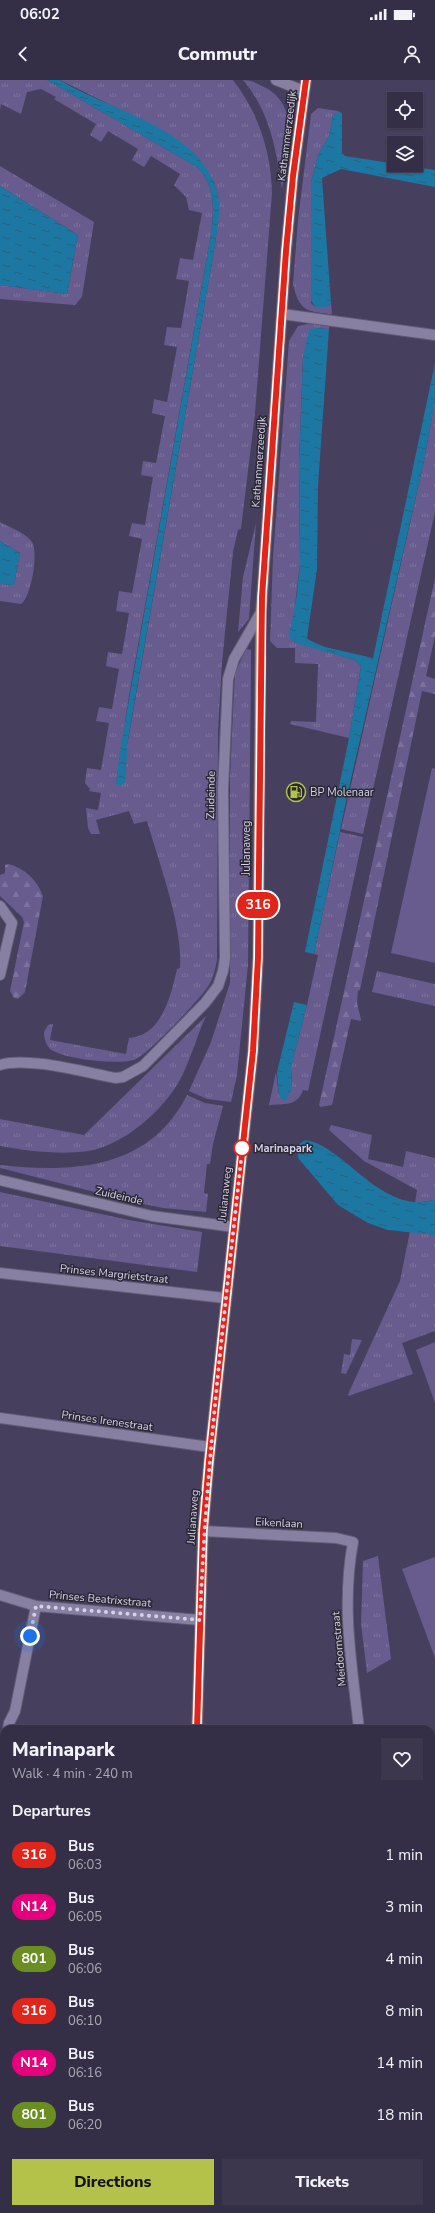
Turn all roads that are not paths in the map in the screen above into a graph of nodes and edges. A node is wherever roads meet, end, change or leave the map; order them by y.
1 (276, 80) edge
2 (306, 80) edge
3 (304, 91) junction
4 (282, 314) junction
5 (435, 335) edge
6 (261, 612) junction
7 (0, 906) edge
8 (0, 975) edge
9 (0, 1066) edge
10 (0, 1180) edge
11 (234, 1227) junction
12 (0, 1273) edge
13 (225, 1298) junction
14 (0, 1418) edge
15 (210, 1448) junction
16 (203, 1531) junction
17 (353, 1542) joint
18 (0, 1595) edge
19 (36, 1606) junction
20 (200, 1620) junction
21 (6, 1725) edge
22 (197, 1725) edge
23 (359, 1725) edge

1 - 3 street
2 - 3 main road, Kathammerzeedijk
3 - 4 main road, Kathammerzeedijk
4 - 5 street
4 - 6 main road, Kathammerzeedijk
6 - 9 street, Zuideinde
6 - 11 main road, Julianaweg
7 - 8 street
10 - 11 street, Zuideinde
11 - 13 main road, Julianaweg
12 - 13 street, Prinses Margrietstraat
13 - 15 main road, Julianaweg
14 - 15 street, Prinses Irenestraat
15 - 16 main road, Julianaweg
16 - 17 street, Eikenlaan
16 - 20 main road, Julianaweg
17 - 23 street, Meidoornstraat
18 - 19 street, Prinses Beatrixstraat
19 - 20 street, Prinses Beatrixstraat
19 - 21 street
20 - 22 main road, Julianaweg

